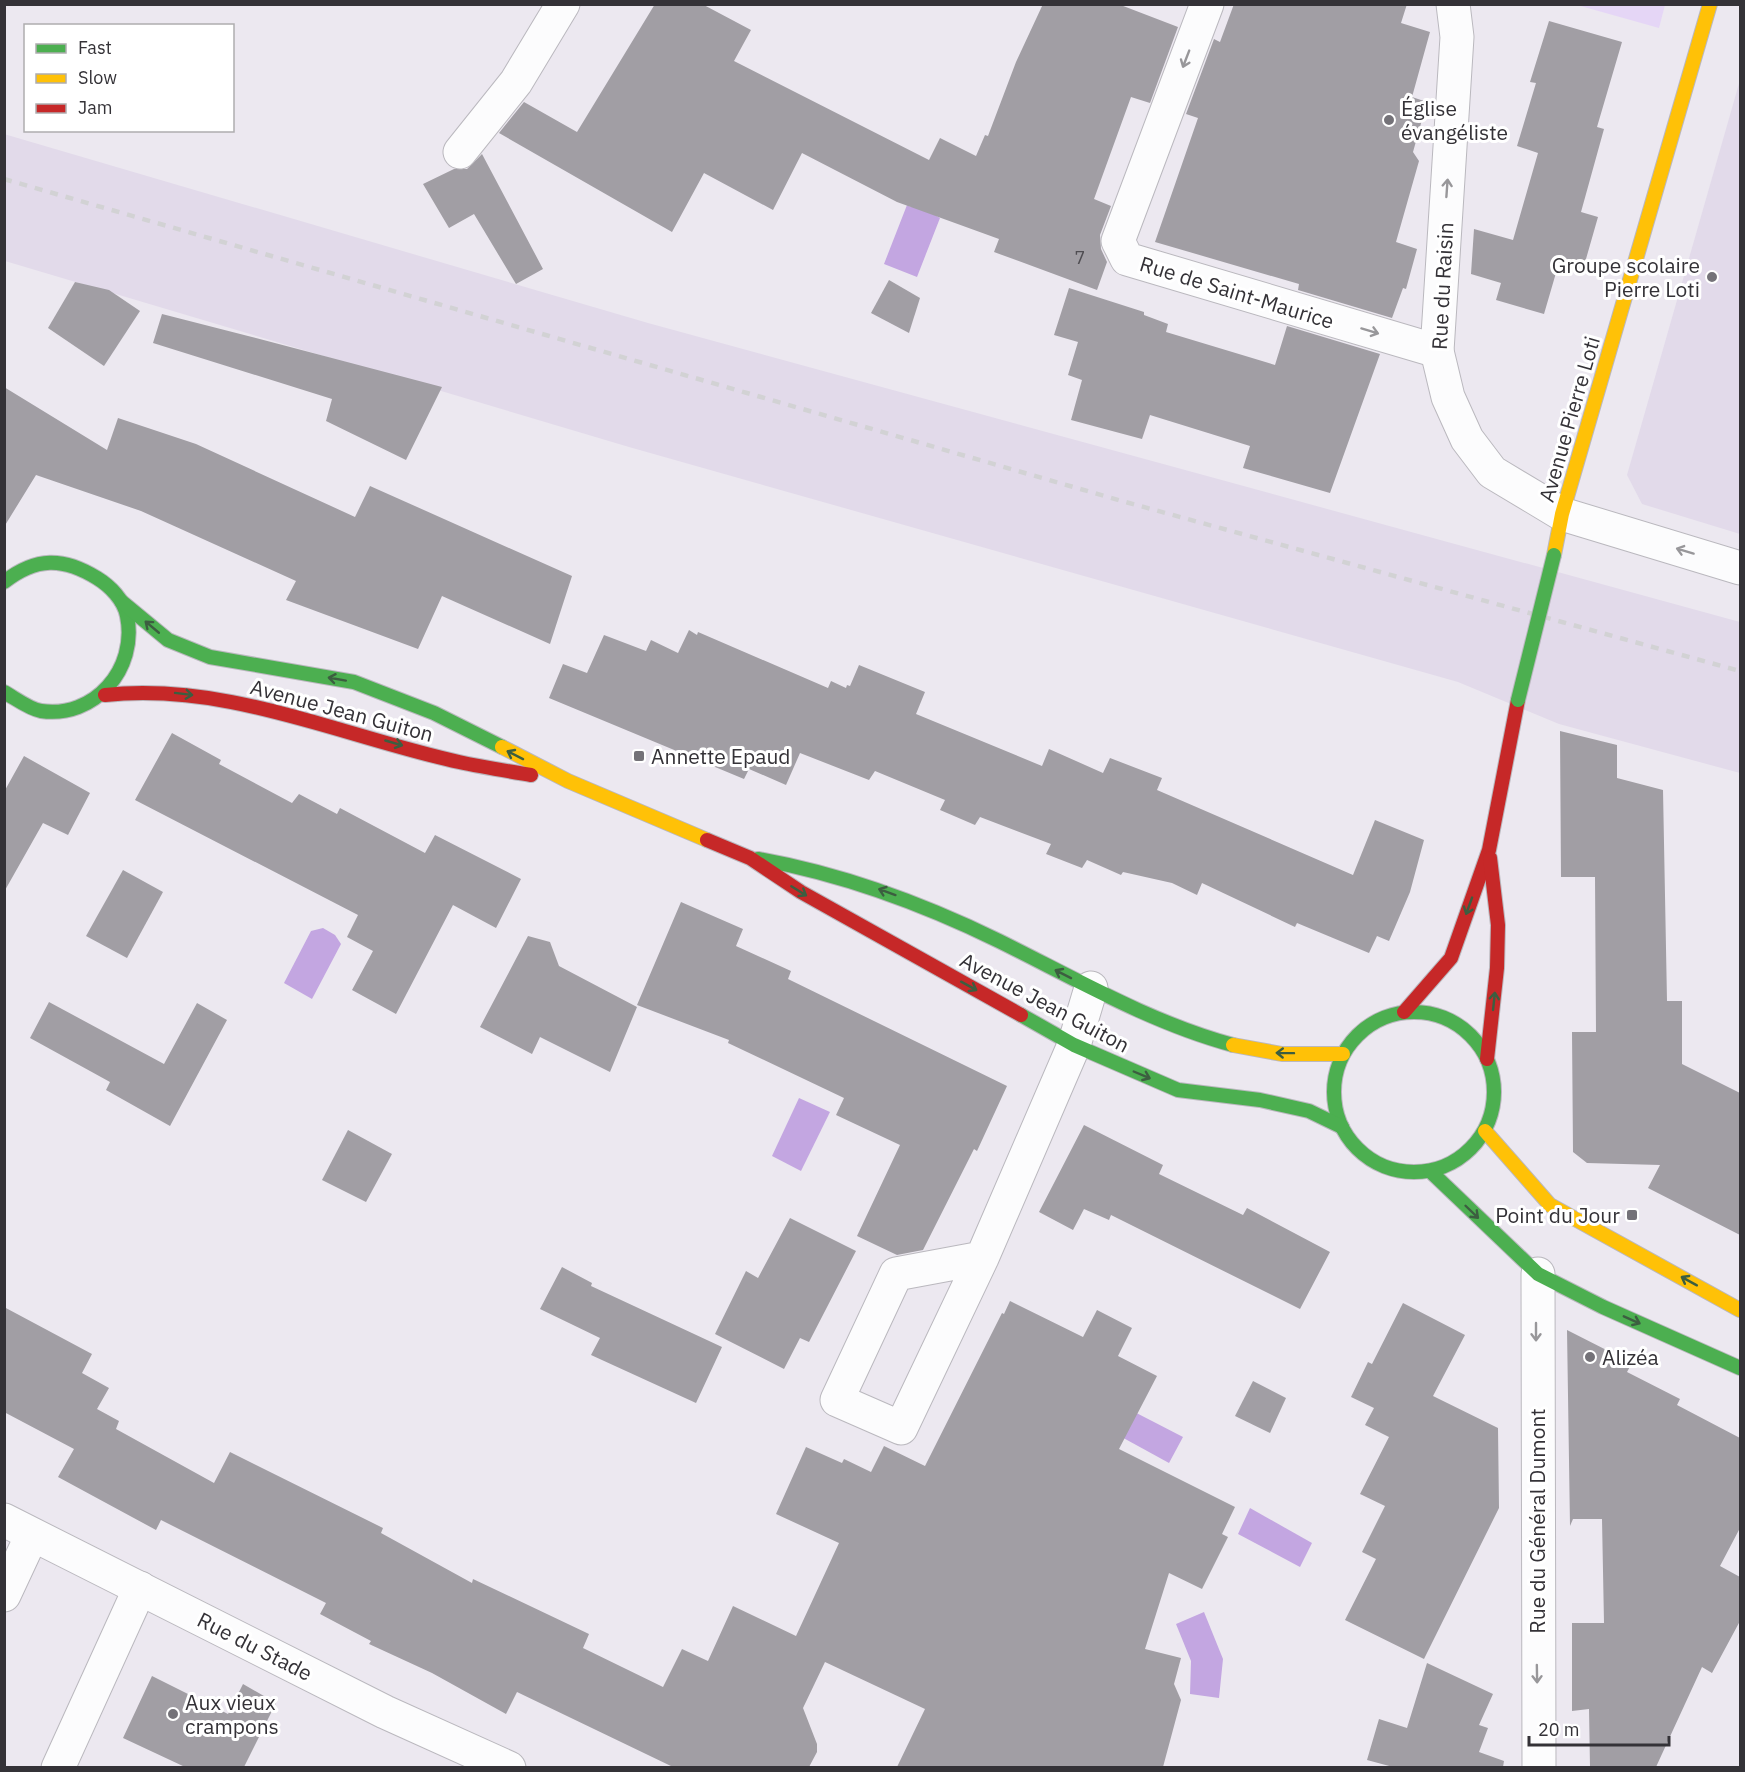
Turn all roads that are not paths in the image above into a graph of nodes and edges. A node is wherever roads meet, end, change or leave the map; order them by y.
1 (563, 4) edge
2 (1207, 4) edge
3 (1453, 4) edge
4 (1710, 4) edge
5 (460, 152) dead end
6 (1437, 351) junction
7 (1562, 514) junction
8 (4, 561) edge
9 (27, 568) junction
10 (1740, 568) edge
11 (4, 582) edge
12 (122, 602) junction
13 (4, 692) edge
14 (105, 695) junction
15 (24, 705) junction
16 (6, 711) dead end
17 (568, 782) junction
18 (1489, 850) junction
19 (750, 858) junction
20 (1091, 988) junction
21 (1404, 1012) junction
22 (1074, 1045) junction
23 (1343, 1054) junction
24 (1487, 1059) junction
25 (1342, 1127) junction
26 (1485, 1131) junction
27 (1430, 1172) junction
28 (982, 1258) junction
29 (1538, 1274) junction
30 (1740, 1310) edge
31 (1740, 1368) edge
32 (18, 1528) edge
33 (140, 1588) junction
34 (4, 1595) edge
35 (58, 1767) edge
36 (508, 1767) edge
37 (1539, 1767) edge

1 - 5 street
2 -> 6 street, Rue de Saint-Maurice
6 -> 3 street, Rue du Raisin
4 - 7 main road, Avenue Pierre Loti
6 - 7 street, Rue du Raisin
10 -> 7 street, Rue du Raisin
7 - 18 main road, Avenue Pierre Loti, bridge
8 - 9 main road
9 - 11 main road
9 - 12 main road, Avenue Jean Guiton
12 - 14 main road
17 -> 12 main road, Avenue Jean Guiton
13 - 15 main road
14 - 15 main road
14 -> 17 main road, Avenue Jean Guiton
15 - 16 main road
17 - 19 main road, Avenue Jean Guiton
18 -> 21 main road, Avenue Pierre Loti
24 -> 18 main road, Avenue Pierre Loti
20 -> 19 main road, Avenue Jean Guiton
19 -> 22 main road, Avenue Jean Guiton
20 - 22 street
23 -> 20 main road, Avenue Jean Guiton
21 - 23 main road
21 - 24 main road
22 -> 25 main road, Avenue Jean Guiton
22 - 28 street
23 - 25 main road
24 - 26 main road
25 - 27 main road
26 - 27 main road
30 -> 26 main road
27 -> 29 main road
28 - 28 street
29 -> 31 main road
29 -> 37 street, Rue du Général Dumont
32 - 33 street, Rue du Stade
32 - 34 street
33 - 35 street
33 - 36 street, Rue du Stade

